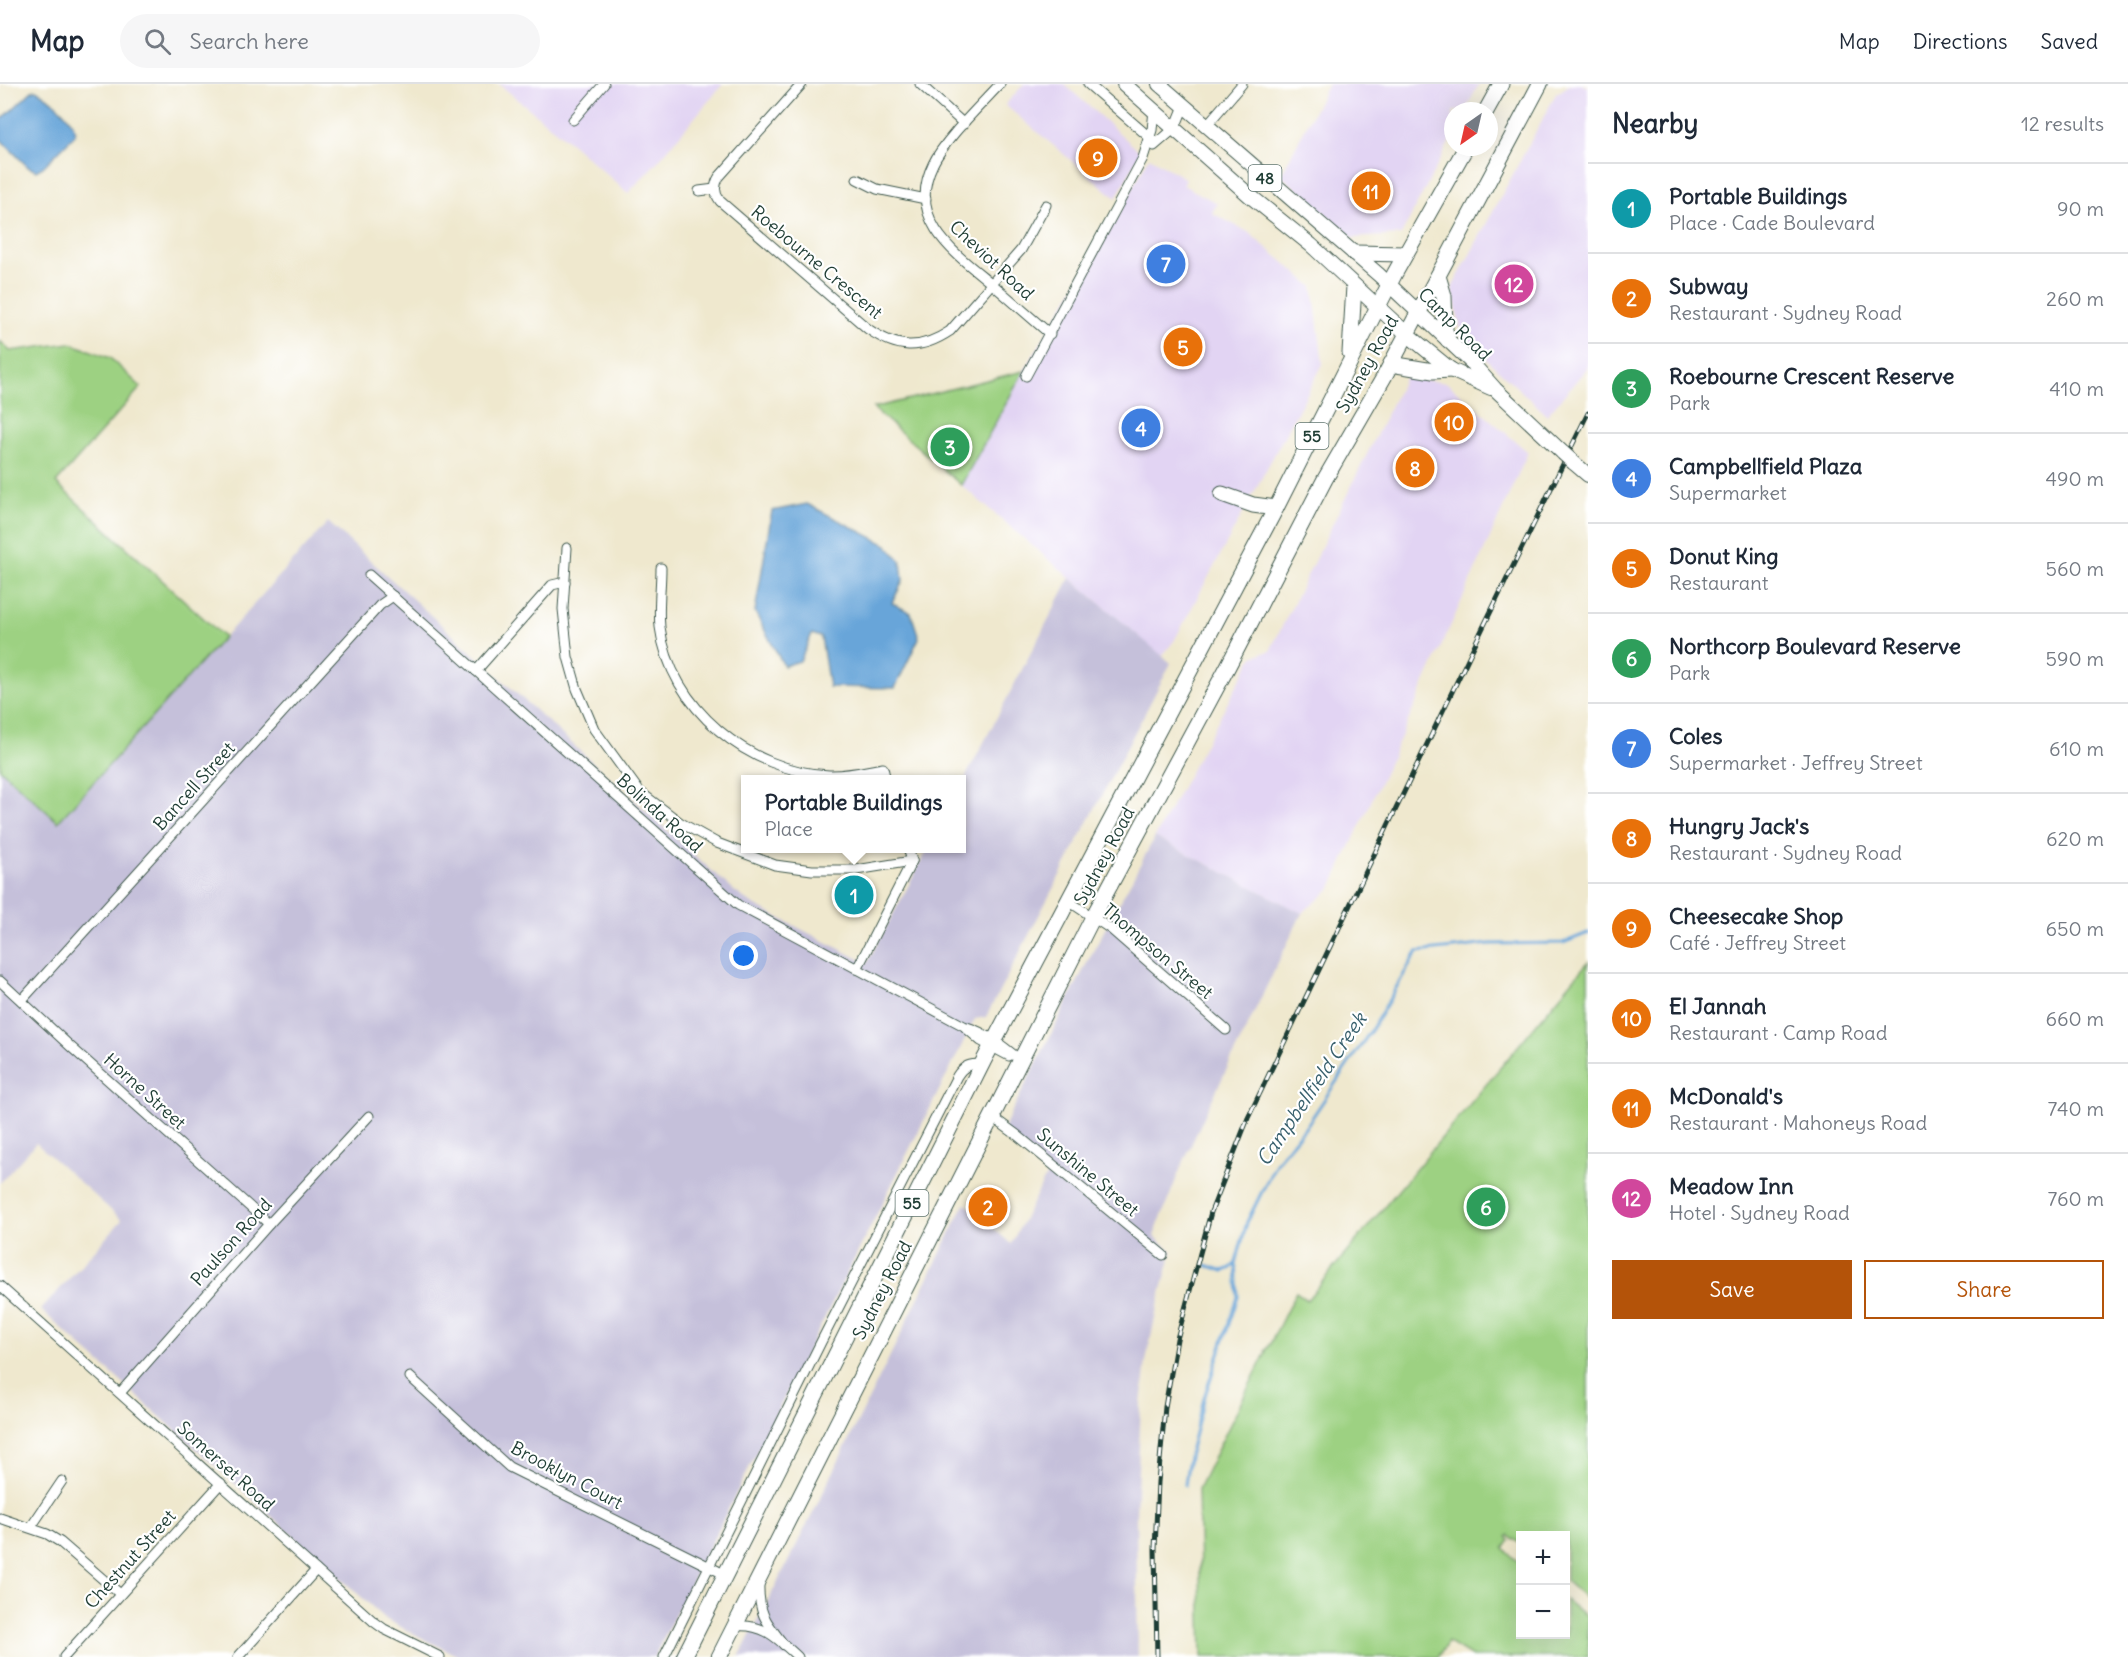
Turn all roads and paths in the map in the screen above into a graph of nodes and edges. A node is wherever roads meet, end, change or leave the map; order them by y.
1 (604, 84) edge
2 (802, 84) edge
3 (920, 84) edge
4 (1000, 84) edge
5 (1088, 84) edge
6 (1124, 84) edge
7 (1159, 84) edge
8 (1242, 84) edge
9 (1501, 84) edge
10 (1540, 84) edge
11 (1491, 102) edge
12 (1184, 106) junction
13 (1154, 110) junction
14 (573, 120) dead end
15 (964, 124) junction
16 (1206, 126) junction
17 (1174, 128) junction
18 (1154, 140) junction
19 (1461, 156) edge
20 (857, 179) dead end
21 (715, 189) junction
22 (699, 191) dead end
23 (926, 200) junction
24 (1046, 205) dead end
25 (1325, 230) junction
26 (1311, 245) junction
27 (1354, 253) junction
28 (1405, 254) junction
29 (1438, 276) junction
30 (992, 284) junction
31 (1389, 285) junction
32 (1354, 286) junction
33 (1378, 307) junction
34 (1419, 312) junction
35 (1050, 334) junction
36 (1407, 334) junction
37 (1448, 340) junction
38 (1391, 364) junction
39 (1348, 365) junction
40 (1451, 370) junction
41 (1026, 376) dead end
42 (1495, 389) junction
43 (1588, 475) edge
44 (1222, 494) dead end
45 (1276, 508) junction
46 (567, 548) dead end
47 (661, 568) dead end
48 (369, 574) dead end
49 (565, 582) junction
50 (393, 596) junction
51 (476, 671) junction
52 (828, 775) edge
53 (843, 775) edge
54 (885, 775) edge
55 (741, 852) edge
56 (743, 853) edge
57 (909, 853) edge
58 (912, 861) junction
59 (1067, 900) junction
60 (1093, 917) junction
61 (857, 969) junction
62 (0, 981) edge
63 (22, 1000) junction
64 (1226, 1030) dead end
65 (993, 1043) junction
66 (1020, 1060) junction
67 (982, 1064) junction
68 (369, 1116) dead end
69 (991, 1116) junction
70 (269, 1224) junction
71 (1162, 1255) dead end
72 (0, 1286) edge
73 (837, 1310) junction
74 (854, 1318) junction
75 (410, 1377) dead end
76 (120, 1393) junction
77 (62, 1481) dead end
78 (221, 1483) junction
79 (0, 1518) edge
80 (31, 1527) junction
81 (709, 1567) junction
82 (316, 1570) junction
83 (726, 1575) junction
84 (759, 1578) junction
85 (120, 1594) junction
86 (735, 1626) junction
87 (784, 1645) junction
88 (64, 1657) edge
89 (238, 1657) edge
90 (440, 1657) edge
91 (664, 1657) edge
92 (684, 1657) edge
93 (719, 1657) edge
94 (798, 1657) edge

1 - 14 street
2 - 21 street
3 - 15 street
4 - 15 street, Cheviot Road
5 - 18 street
6 - 13 main road, 48
7 - 12 main road, 48
8 - 16 street
9 - 11 highway
10 - 29 highway, Sydney Road / 55
12 - 16 main road, 48
12 - 17 street
13 - 17 main road, 48
13 - 18 street
15 - 23 street, Cheviot Road
16 - 25 main road, 48
17 - 18 street
17 - 26 main road, 48
18 - 35 street
19 - 28 highway, Sydney Road / 55
20 - 23 street
21 - 22 street
21 - 30 street, Roebourne Crescent
23 - 30 street, Cheviot Road
24 - 30 street, Roebourne Crescent
25 - 26 main road
25 - 27 main road, 48
26 - 32 main road, 48
27 - 28 highway
27 - 31 main road, 48
28 - 31 highway, Sydney Road / 55
29 - 34 highway, Sydney Road / 55
29 - 37 highway
30 - 35 street, Cheviot Road
31 - 33 highway, Sydney Road / 55
31 - 34 main road, Camp Road / 48
32 - 33 main road, 48
32 - 39 highway
33 - 36 main road, Camp Road / 48
33 - 39 highway, Sydney Road / 55
34 - 36 highway, Sydney Road / 55
34 - 37 main road, Camp Road / 48
35 - 41 street
36 - 38 highway, Sydney Road / 55
36 - 40 main road, Camp Road / 48
37 - 42 main road, Camp Road / 48
38 - 40 highway
38 - 60 highway, Sydney Road / 55
39 - 45 highway, Sydney Road / 55
40 - 42 main road, Camp Road / 48
42 - 43 main road, Camp Road / 48, bridge
44 - 45 highway
45 - 59 highway, Sydney Road / 55
46 - 49 street
47 - 52 street
48 - 50 street, Bolinda Road
49 - 51 street
49 - 55 street
50 - 51 street, Bolinda Road
50 - 63 street, Bancell Street
51 - 61 street, Bolinda Road
53 - 54 street
56 - 58 street
57 - 58 street
58 - 61 street
59 - 60 street, Thompson Street
59 - 65 highway, Sydney Road / 55
60 - 64 street, Thompson Street
60 - 66 highway, Sydney Road / 55
61 - 65 street, Bolinda Road
62 - 63 street, Horne Street
63 - 70 street, Horne Street
65 - 66 street, Bolinda Road
65 - 67 highway, Sydney Road / 55
66 - 69 highway, Sydney Road / 55
67 - 73 street, Sydney Road
67 - 74 highway, Sydney Road / 55
68 - 70 street, Paulson Road
69 - 71 street, Sunshine Street
69 - 84 highway, Sydney Road / 55
70 - 76 street, Paulson Road
72 - 76 street, Somerset Road
73 - 74 street
73 - 81 street, Sydney Road
74 - 83 highway, Sydney Road / 55
75 - 81 street, Brooklyn Court
76 - 78 street, Somerset Road
77 - 80 street
78 - 82 street, Somerset Road
78 - 85 street, Chestnut Street
79 - 80 street
80 - 85 street
81 - 83 street, Brooklyn Court
81 - 91 street, Sydney Road
82 - 89 street
82 - 90 street, Somerset Road
83 - 92 highway, Sydney Road / 55
84 - 86 highway, Sydney Road / 55
84 - 87 street
85 - 88 street, Chestnut Street
86 - 87 street
86 - 93 highway, Sydney Road / 55
87 - 94 street

